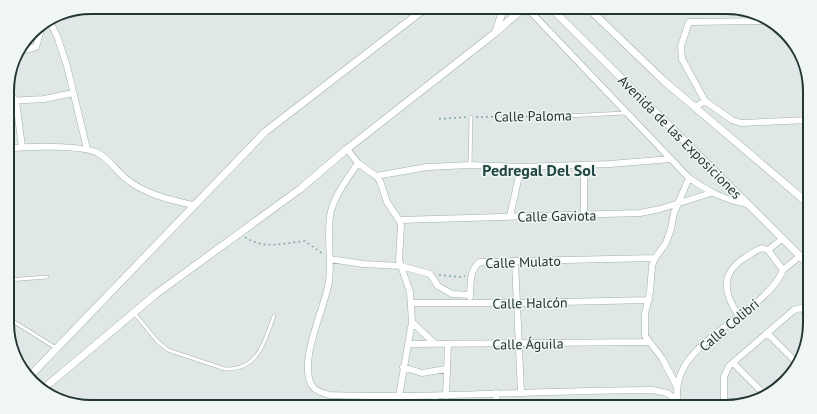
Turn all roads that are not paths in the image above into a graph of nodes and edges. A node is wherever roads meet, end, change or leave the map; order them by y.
1 (418, 14) edge
2 (502, 14) edge
3 (518, 14) edge
4 (533, 14) edge
5 (557, 14) edge
6 (594, 14) edge
7 (760, 22) edge
8 (52, 25) edge
9 (40, 33) edge
10 (495, 33) junction
11 (26, 50) edge
12 (73, 93) junction
13 (14, 99) edge
14 (16, 101) junction
15 (705, 101) junction
16 (695, 107) junction
17 (627, 113) junction
18 (566, 116) road end
19 (471, 117) road end
20 (803, 120) edge
21 (22, 147) junction
22 (14, 148) edge
23 (87, 148) junction
24 (347, 149) junction
25 (670, 159) junction
26 (358, 163) junction
27 (470, 165) junction
28 (584, 165) junction
29 (521, 167) junction
30 (376, 176) junction
31 (689, 178) junction
32 (711, 193) junction
33 (803, 199) edge
34 (678, 203) junction
35 (747, 204) junction
36 (193, 205) junction
37 (584, 215) junction
38 (510, 216) junction
39 (400, 220) junction
40 (782, 239) junction
41 (768, 250) junction
42 (800, 256) junction
43 (655, 258) junction
44 (330, 259) junction
45 (803, 259) edge
46 (515, 261) junction
47 (401, 266) junction
48 (783, 270) junction
49 (47, 278) dead end
50 (14, 280) edge
51 (470, 295) junction
52 (648, 300) junction
53 (412, 303) junction
54 (469, 303) junction
55 (517, 303) junction
56 (803, 310) edge
57 (134, 313) junction
58 (274, 316) dead end
59 (738, 316) junction
60 (14, 322) edge
61 (412, 322) junction
62 (767, 333) junction
63 (649, 342) junction
64 (408, 344) junction
65 (435, 344) junction
66 (448, 344) junction
67 (518, 344) junction
68 (56, 348) junction
69 (794, 360) edge
70 (733, 363) junction
71 (403, 367) junction
72 (446, 369) junction
73 (32, 373) edge
74 (676, 385) junction
75 (46, 386) edge
76 (762, 391) edge
77 (521, 392) junction
78 (496, 393) junction
79 (399, 396) junction
80 (446, 396) junction
81 (435, 397) joint
82 (496, 400) edge
83 (677, 400) joint
84 (724, 400) edge

1 - 36 street
2 - 10 street
3 - 10 street
4 - 17 street
5 - 35 street, Avenida de las Exposiciones
6 - 16 street, Avenida de las Exposiciones
7 - 15 street
8 - 12 street
9 - 11 street
10 - 24 street
12 - 14 street
12 - 23 street
13 - 14 street
14 - 21 street
15 - 16 street
15 - 20 street
16 - 33 street, Avenida de las Exposiciones
17 - 18 lane, Calle Paloma
17 - 25 street
19 - 27 lane
21 - 22 street
21 - 23 street
23 - 36 street
24 - 26 street
24 - 57 street
25 - 28 street
25 - 31 street
26 - 30 street
26 - 44 street
27 - 29 street
27 - 30 street
28 - 29 street
28 - 37 street
29 - 38 street
30 - 39 street
31 - 32 street
31 - 34 street
32 - 34 street, Calle Gaviota
32 - 35 street
34 - 37 street, Calle Gaviota
34 - 43 street
35 - 40 street, Avenida de las Exposiciones
36 - 68 street
37 - 38 street, Calle Gaviota
38 - 39 street, Calle Gaviota
39 - 47 street
40 - 41 street
40 - 42 street, Avenida de las Exposiciones
41 - 48 street
41 - 59 street
42 - 45 street, Avenida de las Exposiciones
42 - 48 street, Calle Colibri
43 - 46 street, Calle Mulato
43 - 52 street
44 - 47 street
44 - 79 street
46 - 51 street, Calle Mulato
46 - 55 street
47 - 51 street
47 - 53 street
48 - 59 street, Calle Colibri
49 - 50 lane
51 - 54 street
52 - 55 street, Calle Halcón
52 - 63 street
53 - 54 street, Calle Halcón
53 - 61 street
54 - 55 street, Calle Halcón
55 - 67 street
56 - 62 street
57 - 58 lane
57 - 75 street
59 - 74 street, Calle Colibri
60 - 68 lane
61 - 64 street
61 - 65 street
62 - 69 street
62 - 70 street
63 - 67 street, Calle Águila
63 - 74 street
64 - 65 street, Calle Águila
64 - 71 street
65 - 66 street, Calle Águila
66 - 67 street, Calle Águila
66 - 72 street
67 - 77 street
68 - 73 street
70 - 76 street
70 - 84 street
71 - 72 street
71 - 79 street
72 - 80 street
74 - 83 street
77 - 78 street
77 - 83 street
78 - 80 street
78 - 82 street
79 - 81 street
80 - 81 street

